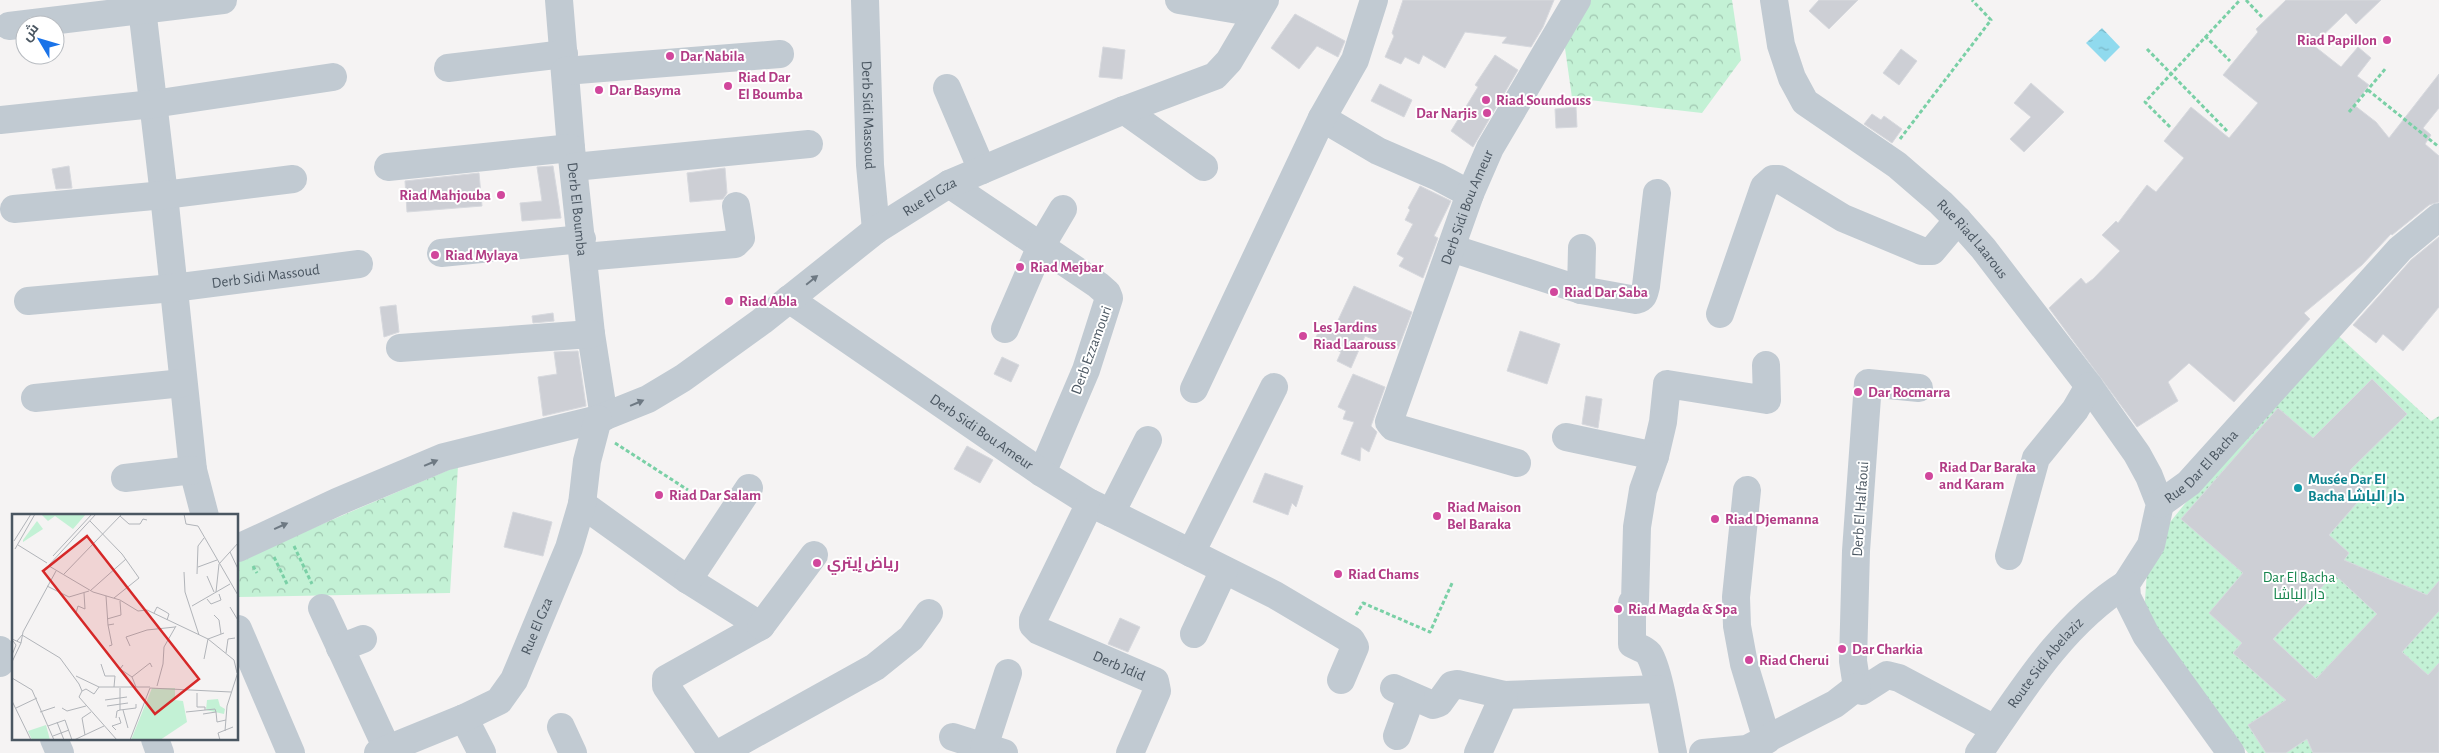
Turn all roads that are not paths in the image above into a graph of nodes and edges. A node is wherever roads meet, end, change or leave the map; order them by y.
1 (223, 0) edge
2 (559, 0) edge
3 (865, 0) edge
4 (1179, 0) edge
5 (1374, 0) edge
6 (1577, 0) edge
7 (1774, 0) edge
8 (141, 6) edge
9 (1261, 6) edge
10 (9, 26) dead end
11 (780, 54) dead end
12 (564, 62) junction
13 (448, 68) dead end
14 (333, 77) dead end
15 (948, 88) dead end
16 (153, 104) junction
17 (1124, 110) junction
18 (1322, 118) junction
19 (0, 120) edge
20 (809, 144) dead end
21 (573, 157) junction
22 (388, 166) dead end
23 (1204, 167) dead end
24 (982, 170) junction
25 (294, 179) dead end
26 (949, 184) junction
27 (1470, 194) junction
28 (1657, 194) dead end
29 (164, 195) junction
30 (736, 206) dead end
31 (1063, 208) dead end
32 (14, 209) dead end
33 (2439, 217) edge
34 (1958, 220) junction
35 (876, 230) junction
36 (1041, 246) junction
37 (583, 248) junction
38 (1451, 248) junction
39 (1582, 248) dead end
40 (441, 253) dead end
41 (359, 264) dead end
42 (173, 288) junction
43 (1581, 290) junction
44 (789, 299) junction
45 (28, 301) dead end
46 (1720, 314) dead end
47 (1006, 329) dead end
48 (591, 334) junction
49 (400, 348) dead end
50 (1766, 365) dead end
51 (183, 383) junction
52 (2089, 386) junction
53 (1274, 387) dead end
54 (1919, 388) dead end
55 (1194, 389) dead end
56 (35, 398) dead end
57 (599, 422) junction
58 (1566, 437) dead end
59 (1148, 440) dead end
60 (1655, 456) junction
61 (1517, 463) dead end
62 (193, 470) junction
63 (1042, 473) junction
64 (125, 478) dead end
65 (749, 488) dead end
66 (1746, 490) dead end
67 (582, 504) junction
68 (2160, 504) junction
69 (1101, 508) junction
70 (204, 514) edge
71 (239, 548) edge
72 (1190, 553) junction
73 (814, 555) dead end
74 (2009, 556) dead end
75 (1224, 570) junction
76 (688, 580) junction
77 (2126, 584) junction
78 (317, 596) road end
79 (929, 613) dead end
80 (761, 626) junction
81 (239, 631) edge
82 (1194, 634) dead end
83 (1008, 673) dead end
84 (1341, 680) dead end
85 (1857, 687) junction
86 (1659, 689) junction
87 (1504, 695) junction
88 (464, 718) junction
89 (561, 727) dead end
90 (1995, 729) junction
91 (1397, 736) dead end
92 (952, 737) dead end
93 (54, 740) edge
94 (155, 740) edge
95 (1767, 740) junction
96 (994, 750) edge
97 (384, 752) edge
98 (60, 753) edge
99 (160, 753) edge
100 (291, 753) edge
101 (482, 753) edge
102 (574, 753) edge
103 (712, 753) edge
104 (720, 753) edge
105 (1130, 753) edge
106 (1478, 753) edge
107 (1673, 753) edge
108 (1703, 753) edge
109 (1979, 753) edge
110 (2231, 753) edge

1 - 8 street
2 - 12 street, Derb El Boumba
3 - 35 street, Derb Sidi Massoud
4 - 9 street
5 - 18 street
6 - 27 street, Derb Sidi Bou Ameur
7 - 34 street, Rue Riad Laarous
8 - 10 street
8 - 16 street
9 - 17 street, Rue El Gza
11 - 12 street
12 - 13 street
12 - 21 street, Derb El Boumba
14 - 16 street
15 - 24 street
16 - 19 street
16 - 29 street
17 - 23 street
17 - 24 street, Rue El Gza
18 - 27 street
18 - 55 street
20 - 21 street
21 - 22 street
21 - 37 street, Derb El Boumba
24 - 26 street, Rue El Gza
25 - 29 street
26 - 35 street, Rue El Gza
26 - 36 street, Derb Ezzamouri
27 - 38 street, Derb Sidi Bou Ameur
28 - 43 street
29 - 32 street
29 - 42 street
30 - 37 street
31 - 36 street
33 - 68 street, Rue Dar El Bacha
34 - 46 street
34 - 52 street, Rue Riad Laarous
44 -> 35 street, Rue El Gza
36 - 47 street
36 - 63 street, Derb Ezzamouri
37 - 40 street
37 - 48 street, Derb El Boumba
38 - 43 street
38 - 61 street, Derb Sidi Bou Ameur
39 - 43 street
41 - 42 street, Derb Sidi Massoud
42 - 45 street, Derb Sidi Massoud
42 - 51 street
57 -> 44 street, Rue El Gza
44 - 63 street, Derb Sidi Bou Ameur
48 - 49 street
48 - 57 street, Derb El Boumba
50 - 60 street
51 - 56 street
51 - 62 street
52 - 68 street, Rue Riad Laarous
52 - 74 street
53 - 72 street
54 - 85 street, Derb El Halfaoui
57 - 67 street, Rue El Gza
71 -> 57 street, Rue El Gza
58 - 60 street
59 - 69 street
60 - 86 street
62 - 64 street
62 - 70 street
63 - 69 street, Derb Sidi Bou Ameur
65 - 76 street
66 - 95 street
67 - 76 street
67 - 88 street, Rue El Gza
68 - 77 street, Rue Dar El Bacha
69 - 72 street, Derb Sidi Bou Ameur
69 - 105 street, Derb Jdid
72 - 75 street, Derb Sidi Bou Ameur
73 - 80 street
75 - 82 street
75 - 84 street, Derb Sidi Bou Ameur
76 - 80 street
77 - 90 street, Route Sidi Abelaziz
77 - 110 street
78 - 97 street
79 - 104 street
80 - 103 street
81 - 100 street
83 - 96 street
85 - 90 street
85 - 95 street
86 - 87 street
86 - 107 street
87 - 91 street
87 - 106 street
88 - 97 street, Rue El Gza
88 - 101 street
89 - 102 street
90 - 109 street, Route Sidi Abelaziz
92 - 96 street
93 - 98 street
94 - 99 street
95 - 108 street

